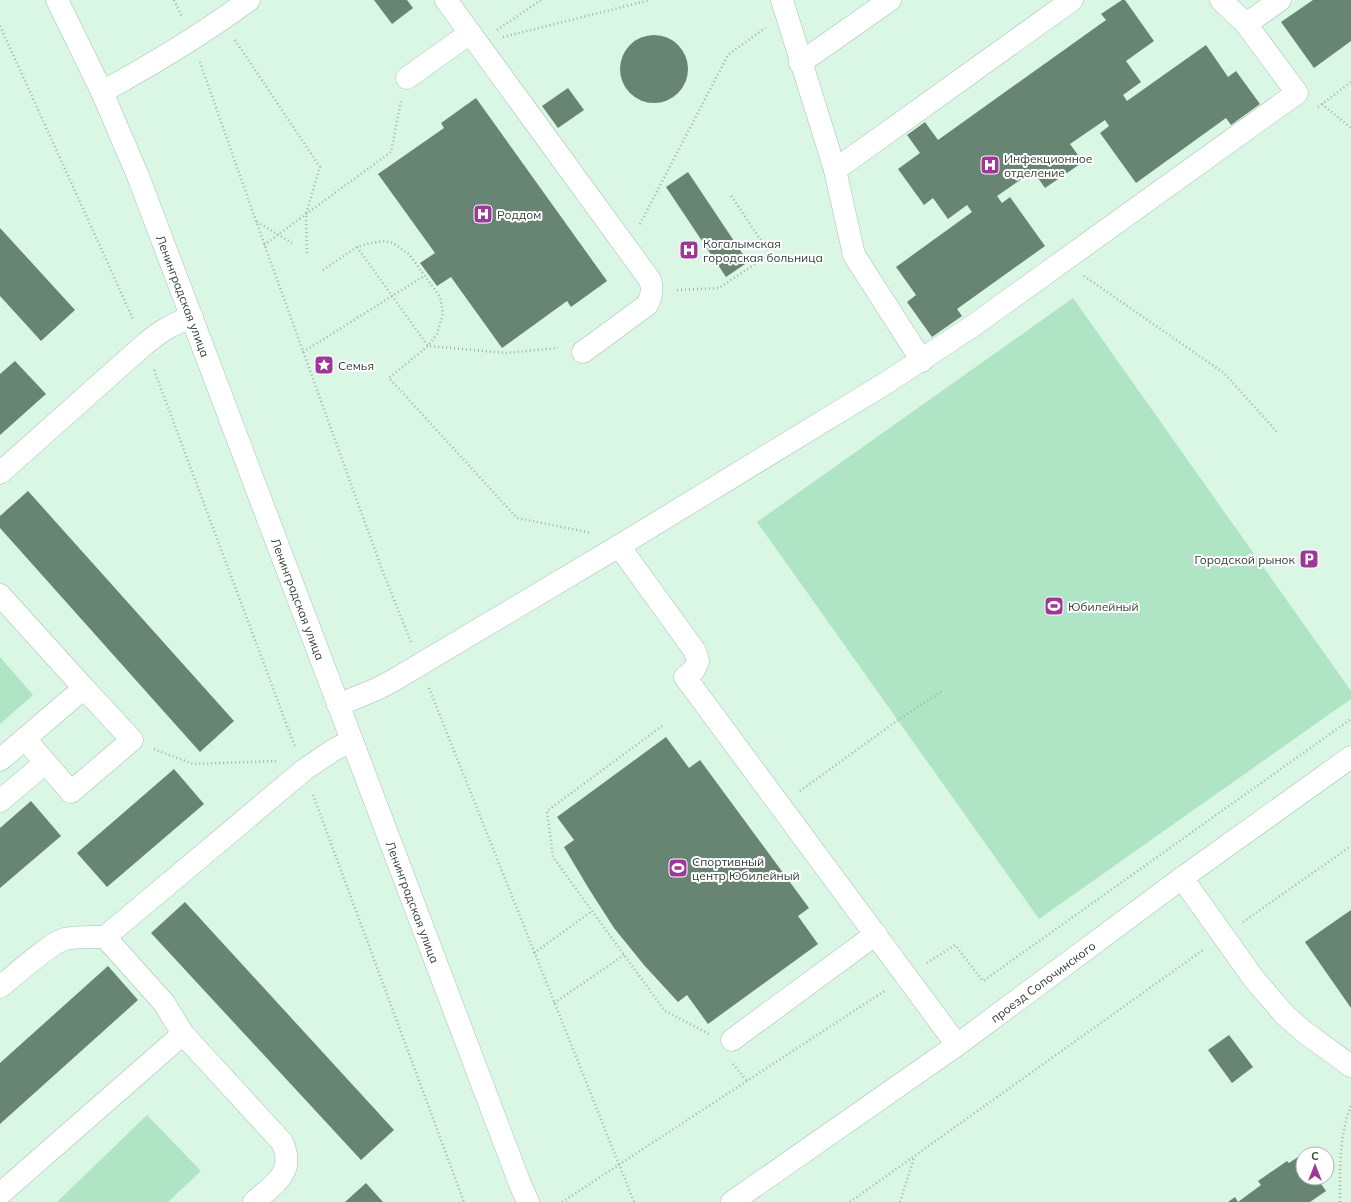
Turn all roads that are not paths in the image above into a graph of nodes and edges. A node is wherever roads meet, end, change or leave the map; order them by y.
1 (57, 0) edge
2 (248, 0) edge
3 (446, 0) edge
4 (890, 0) edge
5 (1072, 0) edge
6 (1220, 0) edge
7 (1280, 0) edge
8 (784, 7) edge
9 (1246, 24) junction
10 (474, 38) junction
11 (800, 63) junction
12 (404, 87) road end
13 (102, 92) junction
14 (835, 170) junction
15 (192, 317) junction
16 (583, 352) dead end
17 (922, 360) junction
18 (0, 473) edge
19 (614, 548) junction
20 (0, 595) edge
21 (84, 688) junction
22 (338, 705) junction
23 (24, 740) junction
24 (352, 741) junction
25 (1351, 757) edge
26 (0, 760) edge
27 (44, 763) junction
28 (0, 802) edge
29 (1182, 878) junction
30 (876, 934) junction
31 (105, 937) junction
32 (0, 987) edge
33 (183, 1034) junction
34 (957, 1045) junction
35 (730, 1049) road end
36 (1351, 1066) edge
37 (0, 1194) edge
38 (254, 1202) edge
39 (528, 1202) edge
40 (732, 1202) edge

1 - 13 street, Ленинградская улица
2 - 13 street
3 - 10 street
4 - 11 street
5 - 14 street
6 - 9 street
7 - 9 street
8 - 11 street
9 - 17 street
10 - 12 street
10 - 16 street
11 - 14 street
13 - 15 street, Ленинградская улица
14 - 17 street
15 - 18 street
15 - 22 street, Ленинградская улица
17 - 19 street
19 - 22 street
19 - 30 street
20 - 21 street
21 - 23 street
21 - 27 street
22 - 24 street, Ленинградская улица
23 - 26 street
23 - 27 street
24 - 31 street
24 - 39 street, Ленинградская улица
25 - 29 street, проезд Сопочинского
27 - 28 street
29 - 34 street, проезд Сопочинского
29 - 36 street
30 - 34 street
30 - 35 street
31 - 32 street
31 - 33 street
33 - 37 street
33 - 38 street
34 - 40 street, проезд Сопочинского

